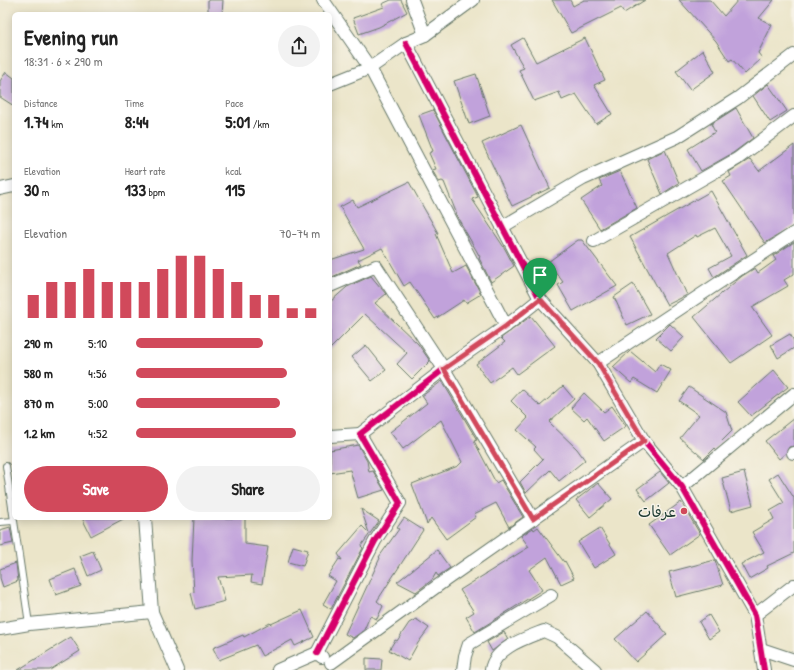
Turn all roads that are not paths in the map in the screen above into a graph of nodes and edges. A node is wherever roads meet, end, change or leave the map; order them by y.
1 (323, 0) edge
2 (412, 0) edge
3 (473, 0) edge
4 (331, 12) edge
5 (332, 13) edge
6 (425, 35) junction
7 (406, 44) junction
8 (794, 54) edge
9 (370, 68) junction
10 (332, 83) edge
11 (794, 116) edge
12 (12, 186) edge
13 (0, 189) edge
14 (502, 227) junction
15 (794, 233) edge
16 (594, 241) dead end
17 (332, 285) edge
18 (540, 299) junction
19 (506, 326) junction
20 (598, 363) junction
21 (444, 369) junction
22 (794, 394) edge
23 (360, 434) junction
24 (332, 436) edge
25 (644, 441) junction
26 (6, 466) dead end
27 (682, 487) junction
28 (12, 513) edge
29 (533, 519) junction
30 (145, 520) edge
31 (13, 521) joint
32 (0, 522) edge
33 (794, 585) edge
34 (552, 595) dead end
35 (152, 612) junction
36 (755, 614) junction
37 (29, 624) junction
38 (0, 629) edge
39 (761, 649) junction
40 (317, 653) junction
41 (794, 660) edge
42 (333, 667) edge
43 (177, 670) edge
44 (278, 670) edge
45 (463, 670) edge
46 (491, 670) edge
47 (595, 670) edge
48 (764, 670) edge

1 - 4 street
2 - 6 street
3 - 6 street
5 - 9 street
6 - 7 street
7 - 9 street
7 - 14 street
8 - 14 street
9 - 10 street
9 - 19 street
11 - 16 street
12 - 13 street
14 - 18 street
15 - 20 street
17 - 21 street
18 - 19 street
18 - 20 street
19 - 21 street
20 - 25 street
21 - 23 street
21 - 29 street
22 - 27 street
23 - 24 street
23 - 40 street
25 - 27 street
25 - 29 street
26 - 28 lane
27 - 36 street
29 - 42 street
30 - 35 street
31 - 32 lane
31 - 37 lane
33 - 36 street
34 - 45 street
35 - 37 street
35 - 43 street
36 - 39 street
37 - 38 street
39 - 41 street
39 - 48 street
40 - 42 street
40 - 44 street
46 - 47 street

